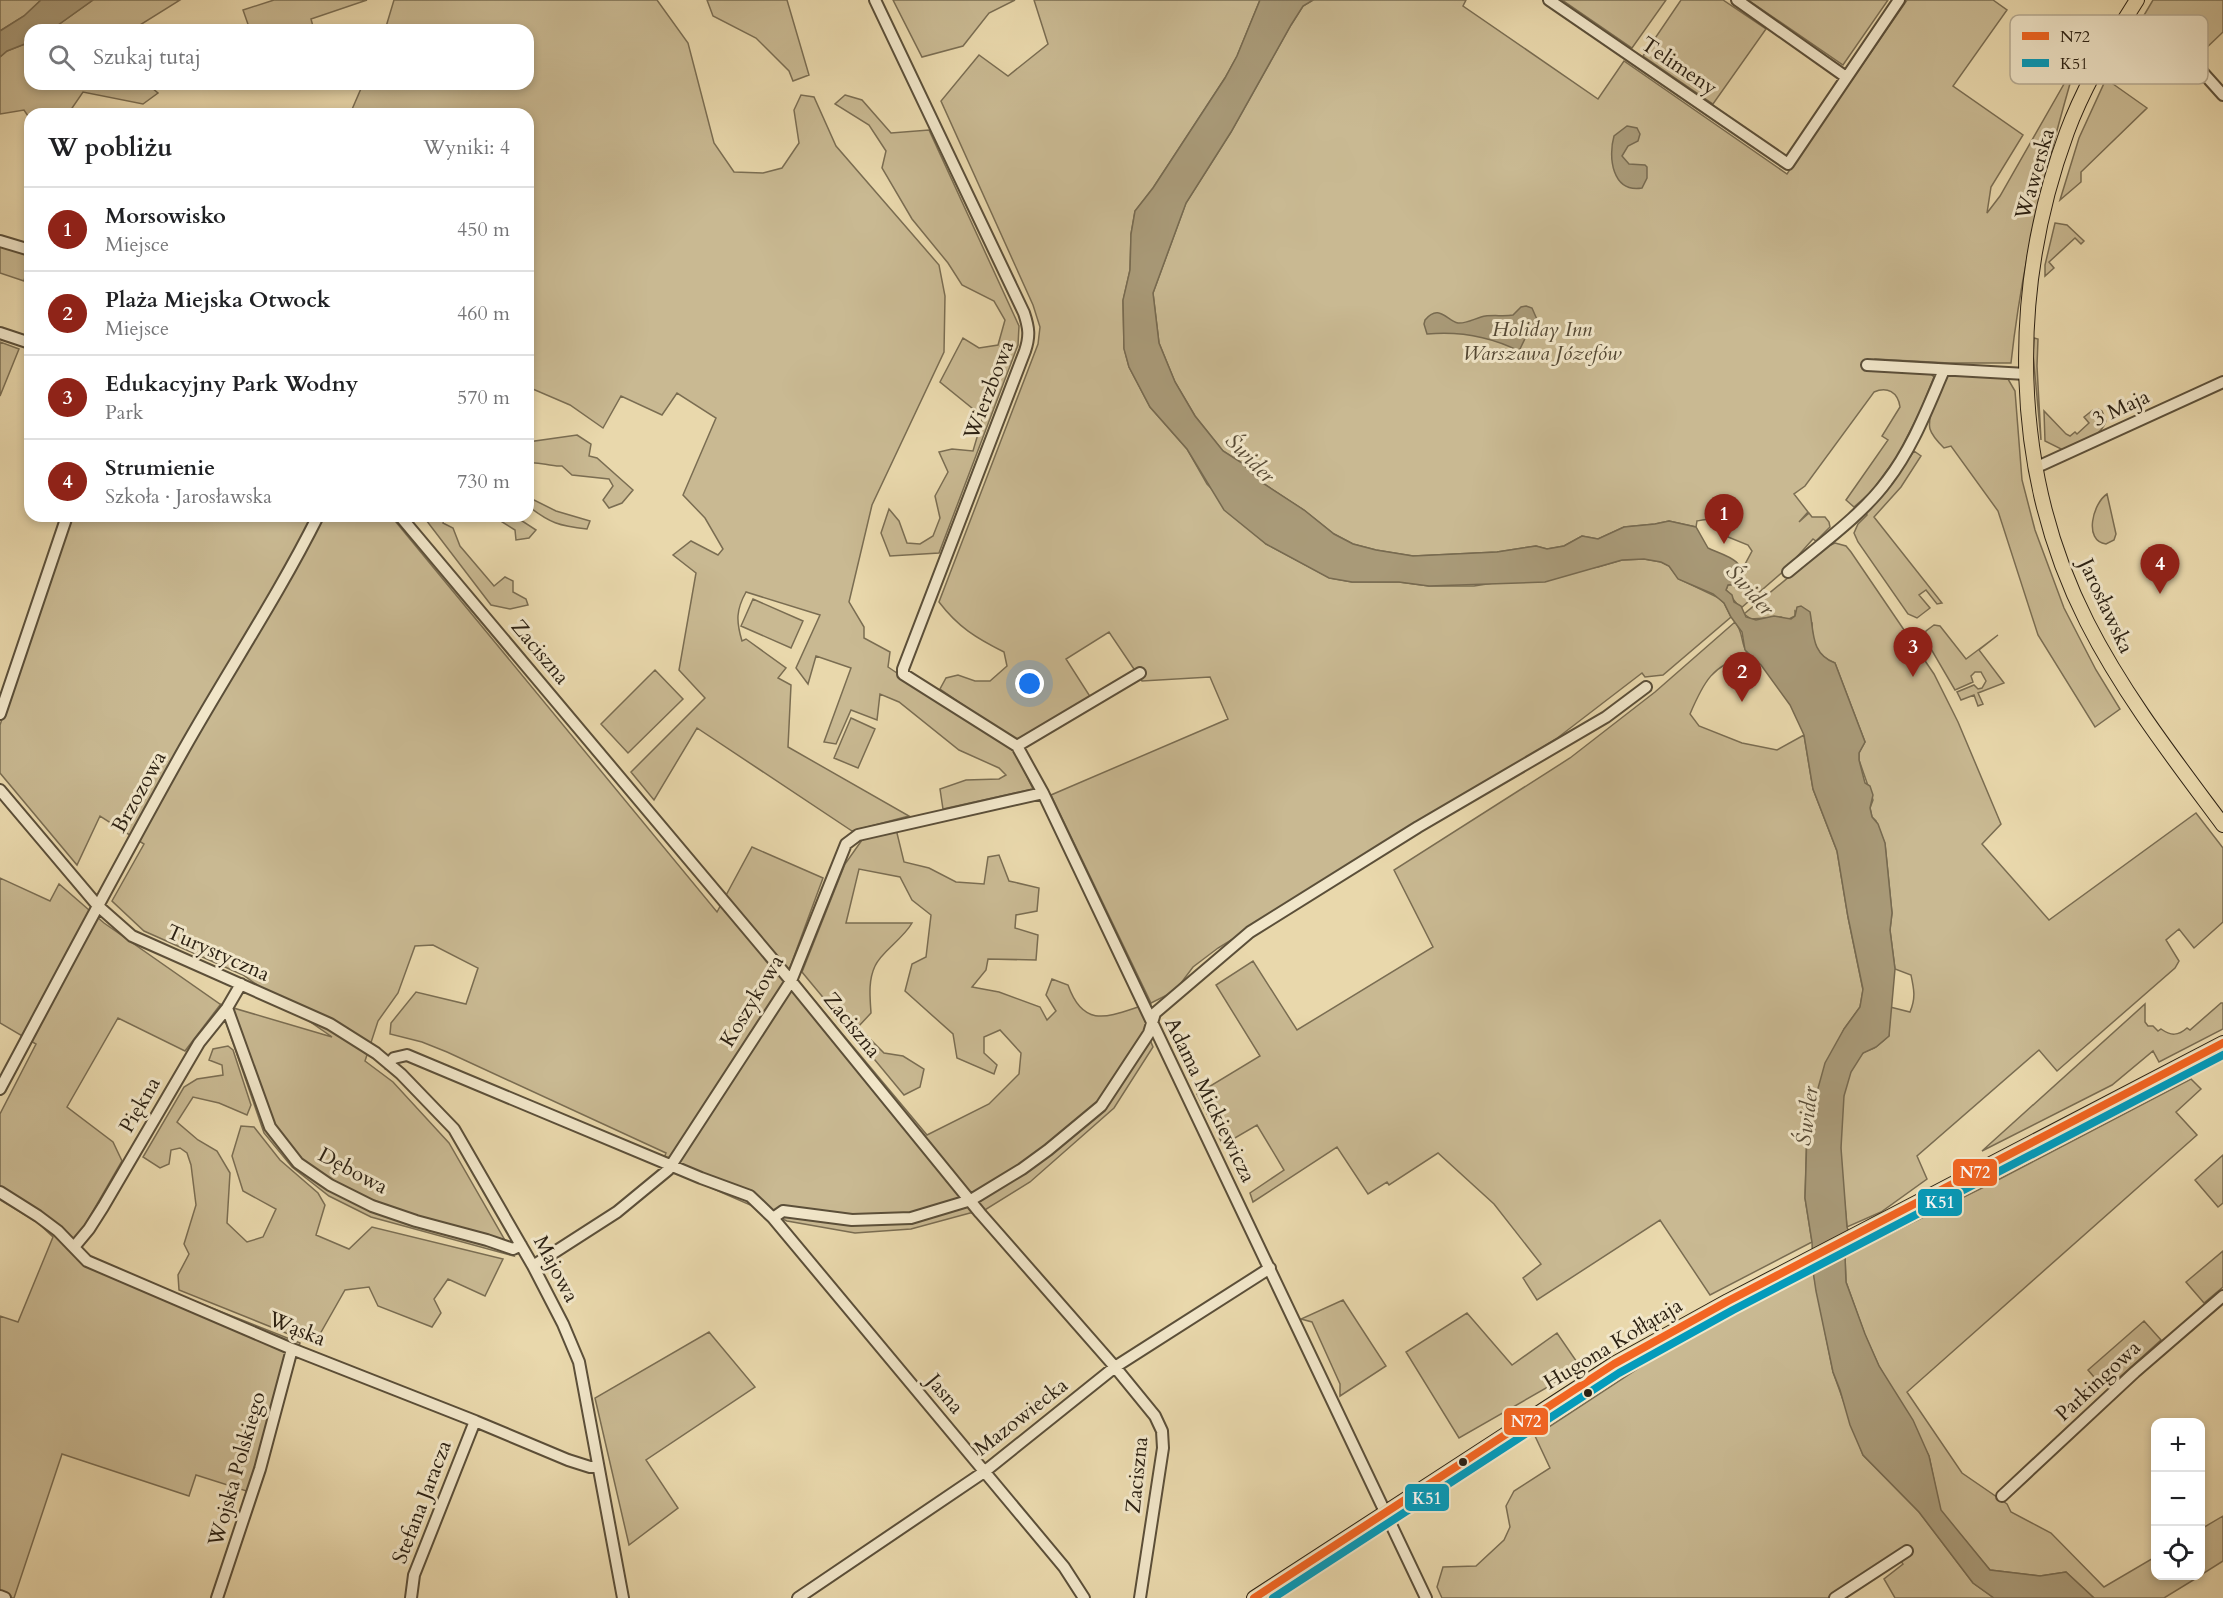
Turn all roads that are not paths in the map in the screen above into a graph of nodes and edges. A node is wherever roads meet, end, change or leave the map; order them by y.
1 (875, 0) edge
2 (1549, 0) edge
3 (1737, 0) edge
4 (1899, 0) edge
5 (2137, 0) edge
6 (2127, 15) edge
7 (1846, 77) junction
8 (2208, 78) edge
9 (2089, 84) edge
10 (2223, 95) edge
11 (0, 241) edge
12 (24, 248) edge
13 (0, 333) edge
14 (24, 341) edge
15 (1867, 365) dead end
16 (1944, 370) junction
17 (2026, 374) junction
18 (2223, 382) edge
19 (2035, 468) junction
20 (65, 522) edge
21 (315, 522) edge
22 (405, 522) edge
23 (1788, 572) dead end
24 (903, 669) joint
25 (1140, 673) dead end
26 (1646, 687) dead end
27 (0, 714) edge
28 (1017, 746) junction
29 (0, 789) edge
30 (1043, 793) junction
31 (2223, 825) edge
32 (98, 906) junction
33 (791, 981) junction
34 (241, 984) junction
35 (227, 1008) junction
36 (330, 1024) joint
37 (1152, 1025) junction
38 (2223, 1043) edge
39 (389, 1064) junction
40 (0, 1089) edge
41 (670, 1164) junction
42 (0, 1192) edge
43 (971, 1200) junction
44 (772, 1218) junction
45 (521, 1245) junction
46 (74, 1247) junction
47 (533, 1266) junction
48 (1270, 1268) junction
49 (2223, 1296) edge
50 (292, 1349) junction
51 (1115, 1367) junction
52 (475, 1421) junction
53 (597, 1467) junction
54 (984, 1472) junction
55 (2002, 1496) dead end
56 (1386, 1513) junction
57 (1907, 1551) dead end
58 (0, 1596) edge
59 (5, 1598) edge
60 (217, 1598) edge
61 (411, 1598) edge
62 (623, 1598) edge
63 (798, 1598) edge
64 (1084, 1598) edge
65 (1140, 1598) edge
66 (1254, 1598) edge
67 (1426, 1598) edge
68 (1835, 1598) edge

1 - 24 street, Wierzbowa
2 - 7 street, Telimeny
3 - 7 street
4 - 7 street
5 - 6 main road, Wawerska
8 - 10 street
9 - 17 main road, Wawerska
11 - 12 street
13 - 14 street
15 - 16 street
16 - 17 street
16 - 23 street
17 - 19 main road, Jarosławska
18 - 19 street, 3 Maja
19 - 31 main road, Jarosławska
20 - 27 street
21 - 32 street, Brzozowa
22 - 33 street, Zaciszna
24 - 28 street, Adama Mickiewicza
25 - 28 street
26 - 37 street
28 - 30 street, Adama Mickiewicza
29 - 32 street, Turystyczna
30 - 33 street, Koszykowa
30 - 37 street, Adama Mickiewicza
32 - 34 street, Turystyczna
32 - 40 street, Brzozowa
33 - 41 street, Koszykowa
33 - 43 street, Zaciszna
34 - 35 street, Piękna
34 - 36 street, Turystyczna
35 - 45 street, Dębowa
35 - 46 street, Piękna
36 - 39 street, Majowa
37 - 43 street
37 - 48 street, Adama Mickiewicza
38 - 56 main road, Hugona Kołłątaja
39 - 41 street, Jasna
39 - 45 street, Majowa
41 - 44 street, Jasna
41 - 47 street, Koszykowa
42 - 46 street, Wąska
43 - 44 street
43 - 51 street, Zaciszna
44 - 54 street, Jasna
45 - 47 street, Majowa
46 - 50 street, Wąska
47 - 53 street, Majowa
48 - 51 street, Mazowiecka
48 - 56 street, Adama Mickiewicza
49 - 55 street, Parkingowa
50 - 52 street, Wąska
50 - 60 street, Wojska Polskiego
51 - 54 street, Mazowiecka
51 - 65 street, Zaciszna
52 - 53 street, Wąska
52 - 61 street, Stefana Jaracza
53 - 62 street, Majowa
54 - 63 street, Mazowiecka
54 - 64 street, Jasna
56 - 66 main road, Hugona Kołłątaja
56 - 67 street, Adama Mickiewicza
57 - 68 street
58 - 59 street

